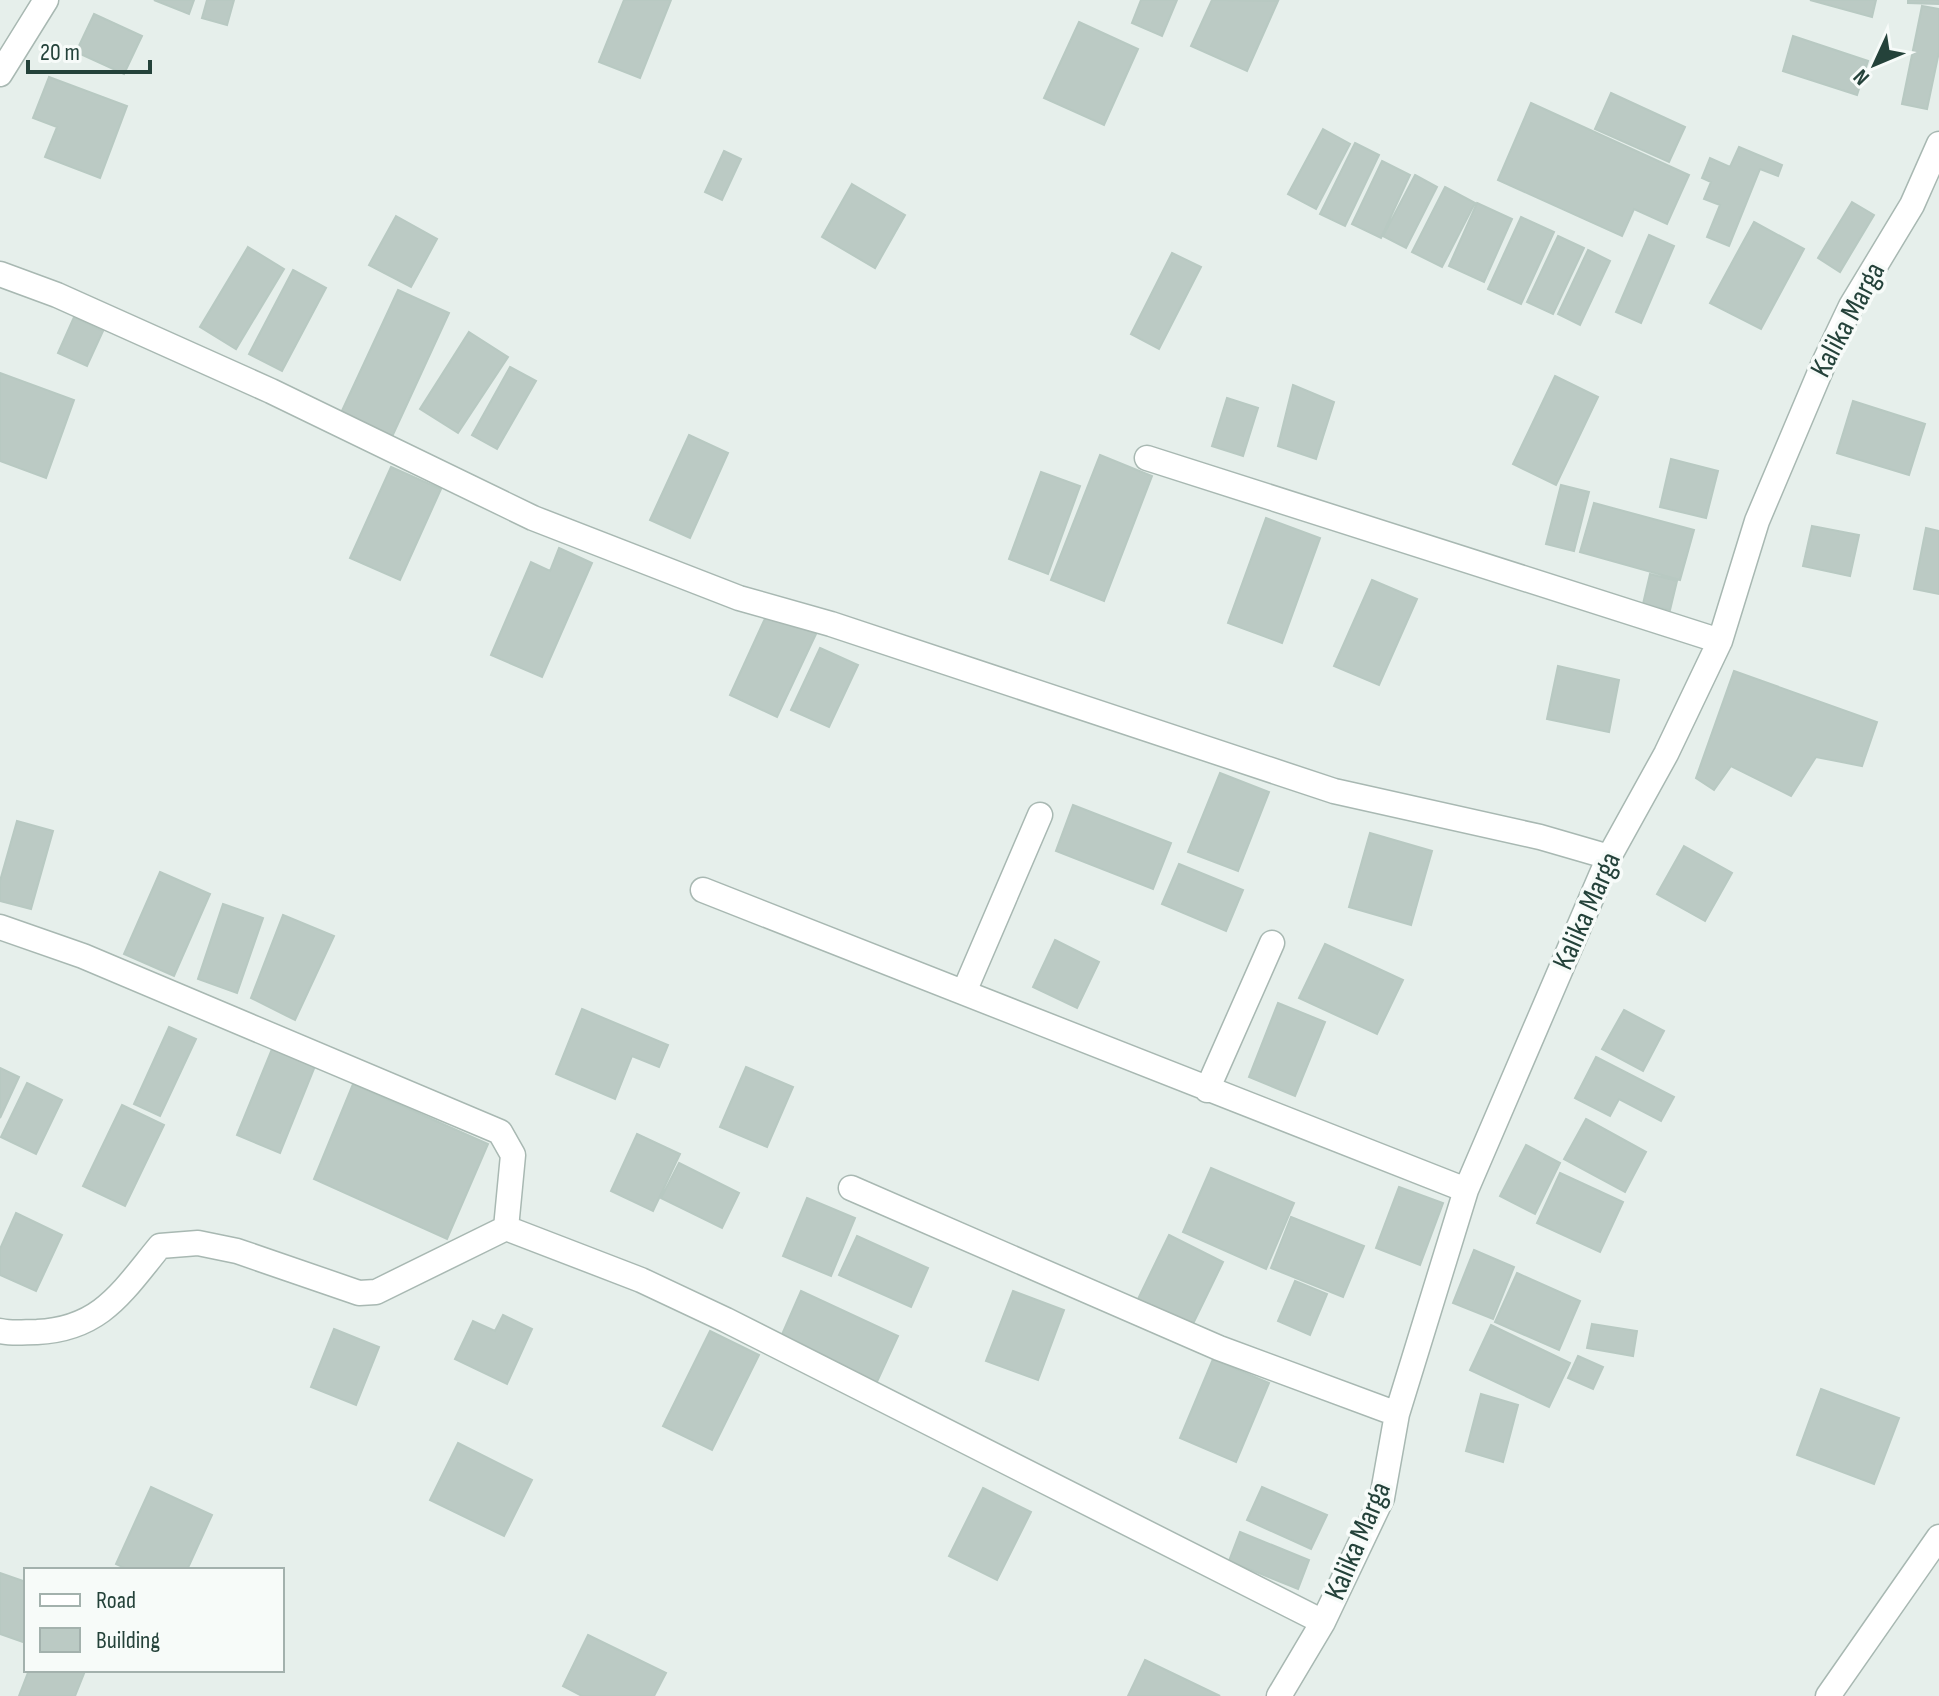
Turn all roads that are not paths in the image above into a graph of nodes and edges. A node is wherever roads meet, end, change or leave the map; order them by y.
1 (46, 0) edge
2 (0, 74) edge
3 (1939, 144) edge
4 (0, 274) edge
5 (1147, 458) dead end
6 (1720, 641) junction
7 (1040, 815) dead end
8 (1609, 857) junction
9 (703, 890) dead end
10 (0, 927) edge
11 (1272, 943) dead end
12 (964, 992) junction
13 (1207, 1090) junction
14 (851, 1188) dead end
15 (1466, 1190) junction
16 (506, 1228) junction
17 (0, 1331) edge
18 (1397, 1414) junction
19 (1939, 1537) edge
20 (1323, 1622) junction
21 (1279, 1696) edge
22 (1828, 1696) edge

1 - 2 street
3 - 6 street, Kalika Marga
4 - 8 street
5 - 6 street
6 - 8 street, Kalika Marga
7 - 12 street
8 - 15 street, Kalika Marga
9 - 12 street
10 - 16 street
11 - 13 street
12 - 13 street
13 - 15 street
14 - 18 street
15 - 18 street, Kalika Marga
16 - 17 street
16 - 20 street
18 - 20 street, Kalika Marga
19 - 22 street
20 - 21 street, Kalika Marga

